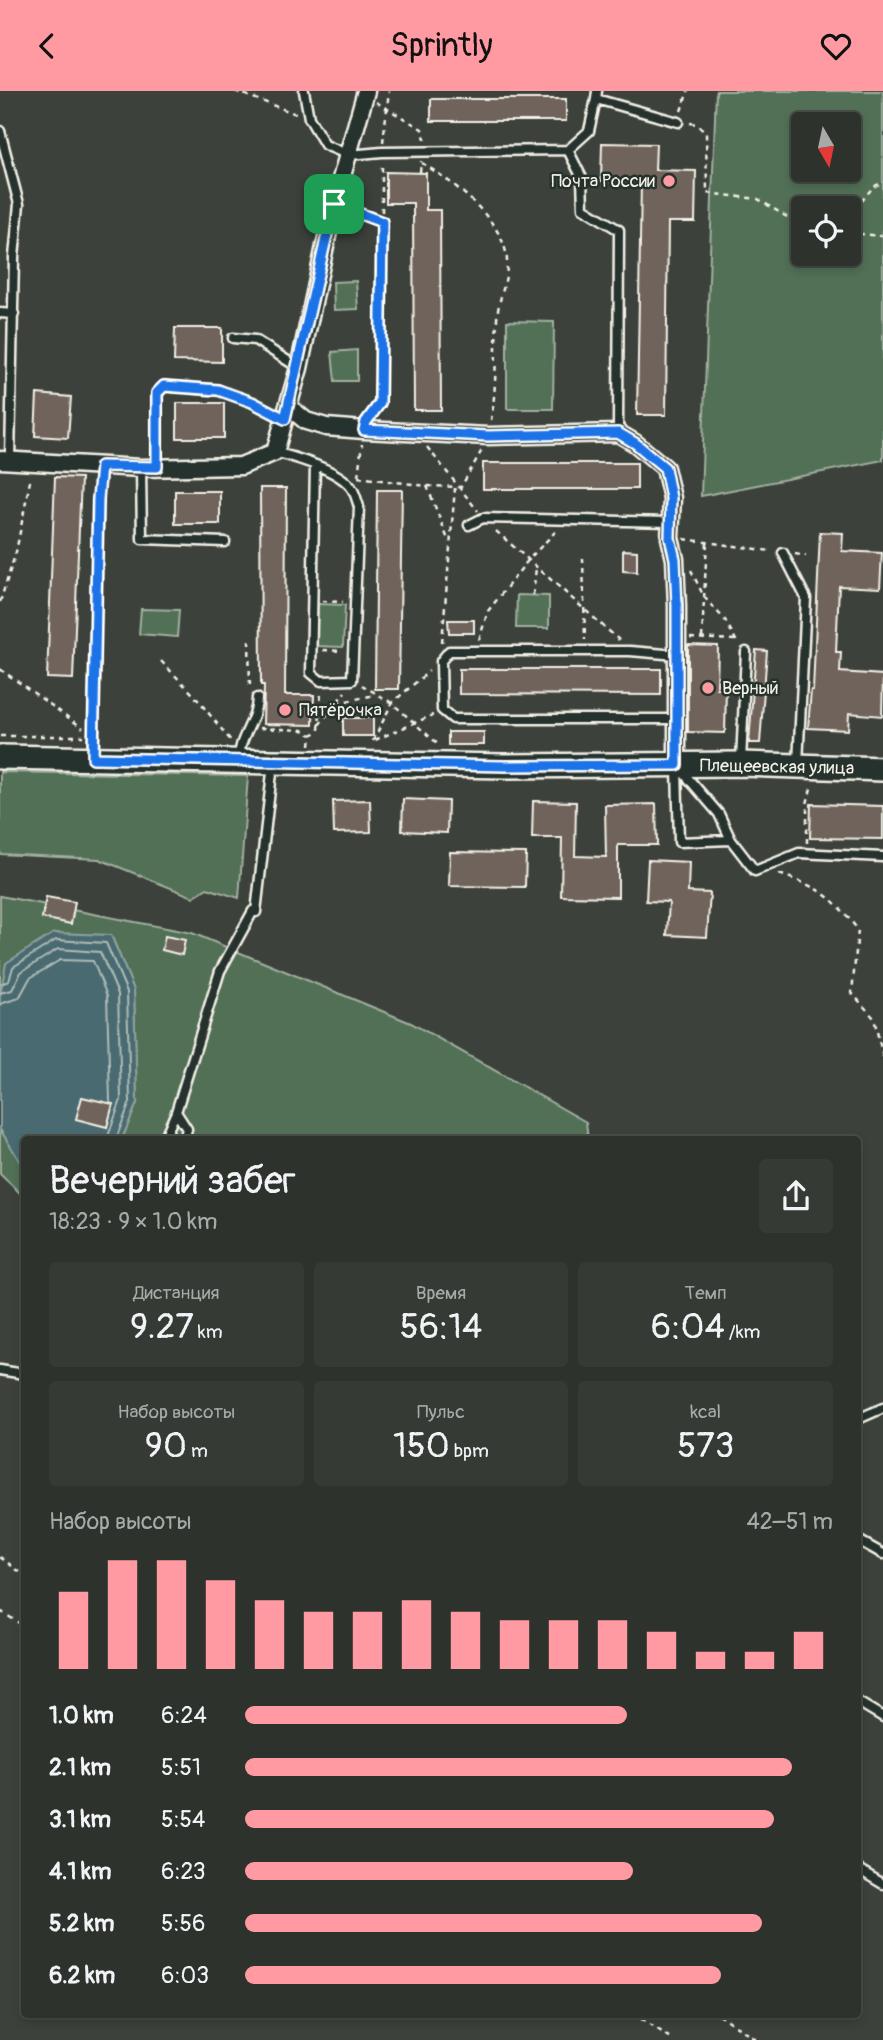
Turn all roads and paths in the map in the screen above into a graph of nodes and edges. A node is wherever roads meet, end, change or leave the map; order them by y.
1 (235, 91) edge
2 (304, 91) edge
3 (389, 91) edge
4 (688, 91) edge
5 (365, 93) edge
6 (596, 95) edge
7 (387, 108) junction
8 (309, 118) junction
9 (678, 122) junction
10 (0, 131) edge
11 (568, 150) junction
12 (429, 151) junction
13 (382, 152) junction
14 (349, 155) junction
15 (421, 162) dead end
16 (883, 182) edge
17 (861, 202) edge
18 (334, 204) junction
19 (791, 220) edge
20 (382, 222) junction
21 (861, 234) edge
22 (883, 236) edge
23 (0, 313) edge
24 (15, 314) junction
25 (233, 338) dead end
26 (299, 368) junction
27 (218, 390) joint
28 (287, 413) junction
29 (364, 430) junction
30 (618, 433) junction
31 (416, 434) junction
32 (488, 436) junction
33 (275, 452) junction
34 (5, 460) edge
35 (33, 461) junction
36 (315, 465) junction
37 (149, 468) junction
38 (427, 486) junction
39 (455, 487) junction
40 (461, 487) junction
41 (98, 499) dead end
42 (476, 509) dead end
43 (564, 518) junction
44 (670, 522) junction
45 (469, 525) dead end
46 (504, 537) dead end
47 (707, 541) junction
48 (225, 542) dead end
49 (451, 545) junction
50 (683, 545) dead end
51 (783, 553) junction
52 (806, 556) dead end
53 (583, 558) dead end
54 (528, 559) junction
55 (689, 564) dead end
56 (536, 568) junction
57 (533, 595) dead end
58 (704, 597) junction
59 (311, 601) junction
60 (0, 602) edge
61 (354, 602) junction
62 (585, 607) junction
63 (685, 638) dead end
64 (702, 638) junction
65 (249, 640) dead end
66 (310, 649) junction
67 (352, 651) junction
68 (475, 651) junction
69 (586, 651) junction
70 (630, 651) junction
71 (746, 652) dead end
72 (677, 655) junction
73 (161, 661) dead end
74 (441, 661) junction
75 (0, 669) edge
76 (352, 680) junction
77 (321, 681) junction
78 (376, 694) junction
79 (257, 698) joint
80 (337, 703) junction
81 (392, 703) junction
82 (442, 710) junction
83 (677, 719) junction
84 (252, 723) junction
85 (415, 724) junction
86 (320, 725) junction
87 (311, 735) junction
88 (0, 736) edge
89 (94, 747) junction
90 (442, 749) dead end
91 (310, 752) dead end
92 (239, 755) junction
93 (0, 757) edge
94 (273, 761) junction
95 (741, 764) junction
96 (677, 765) junction
97 (883, 769) edge
98 (805, 775) junction
99 (732, 840) junction
100 (807, 853) junction
101 (883, 857) edge
102 (755, 871) junction
103 (883, 1058) edge
104 (176, 1112) junction
105 (165, 1136) edge
106 (185, 1136) edge
107 (0, 1370) edge
108 (21, 1374) edge
109 (883, 1408) edge
110 (861, 1418) edge
111 (861, 1542) edge
112 (883, 1554) edge
113 (0, 1557) edge
114 (21, 1573) edge
115 (0, 1611) edge
116 (21, 1624) edge
117 (861, 1704) edge
118 (883, 1717) edge
119 (861, 1870) edge
120 (883, 1884) edge
121 (638, 2018) edge
122 (724, 2018) edge
123 (673, 2040) edge
124 (756, 2040) edge

1 - 8 path
2 - 8 lane
3 - 7 path
4 - 9 path
5 - 7 path
5 - 14 street
6 - 9 lane
6 - 11 lane
7 - 12 path
7 - 13 path
8 - 14 lane
9 - 19 path
10 - 24 lane
11 - 12 lane
11 - 30 lane
12 - 13 lane
13 - 14 lane
13 - 20 path
14 - 18 street
15 - 32 path
16 - 17 path
18 - 20 lane
18 - 26 street
20 - 29 lane
21 - 22 path
23 - 24 lane
24 - 34 lane
25 - 26 lane
26 - 28 street
27 - 28 path
27 - 37 lane
28 - 29 street
28 - 33 street
29 - 31 street
29 - 38 path
30 - 32 street
30 - 44 street
31 - 32 street
31 - 40 path
32 - 40 path
33 - 36 lane
33 - 37 street
34 - 35 street
35 - 37 street
35 - 60 path
36 - 59 lane
36 - 61 lane
37 - 48 lane
38 - 39 path
38 - 49 path
39 - 40 path
39 - 49 path
40 - 42 path
41 - 89 lane
43 - 44 lane
43 - 45 lane
43 - 54 path
44 - 72 street
46 - 54 path
47 - 50 path
47 - 51 path
47 - 58 path
49 - 74 path
51 - 52 path
51 - 98 lane
53 - 62 path
54 - 56 path
54 - 68 path
55 - 58 path
56 - 57 path
56 - 62 path
58 - 64 path
58 - 64 path
59 - 61 path
59 - 66 lane
61 - 67 lane
62 - 69 path
62 - 70 path
63 - 64 path
65 - 79 path
66 - 67 path
66 - 77 lane
67 - 76 lane
68 - 69 lane
68 - 74 lane
69 - 70 lane
70 - 72 lane
71 - 95 lane
72 - 83 street
73 - 92 path
74 - 81 path
74 - 82 lane
75 - 89 path
76 - 77 lane
76 - 78 path
76 - 80 path
77 - 86 path
78 - 80 path
78 - 81 path
79 - 84 lane
80 - 86 path
81 - 85 path
81 - 85 path
82 - 83 lane
82 - 85 path
83 - 96 street
84 - 87 path
84 - 92 lane
85 - 90 path
86 - 87 path
87 - 91 path
88 - 89 path
89 - 92 street, Плещеевская улица
89 - 93 street, Плещеевская улица
92 - 94 street, Плещеевская улица
94 - 96 street, Плещеевская улица
94 - 104 lane
95 - 96 street, Плещеевская улица
95 - 98 street, Плещеевская улица
96 - 99 lane
96 - 99 lane
97 - 98 street, Плещеевская улица
98 - 100 path
99 - 102 lane
100 - 101 lane
100 - 102 lane
102 - 103 path
104 - 105 lane
104 - 106 lane
107 - 108 lane
109 - 110 lane
111 - 112 lane
113 - 114 path
115 - 116 path
117 - 118 lane
119 - 120 lane
121 - 123 path
122 - 124 path

